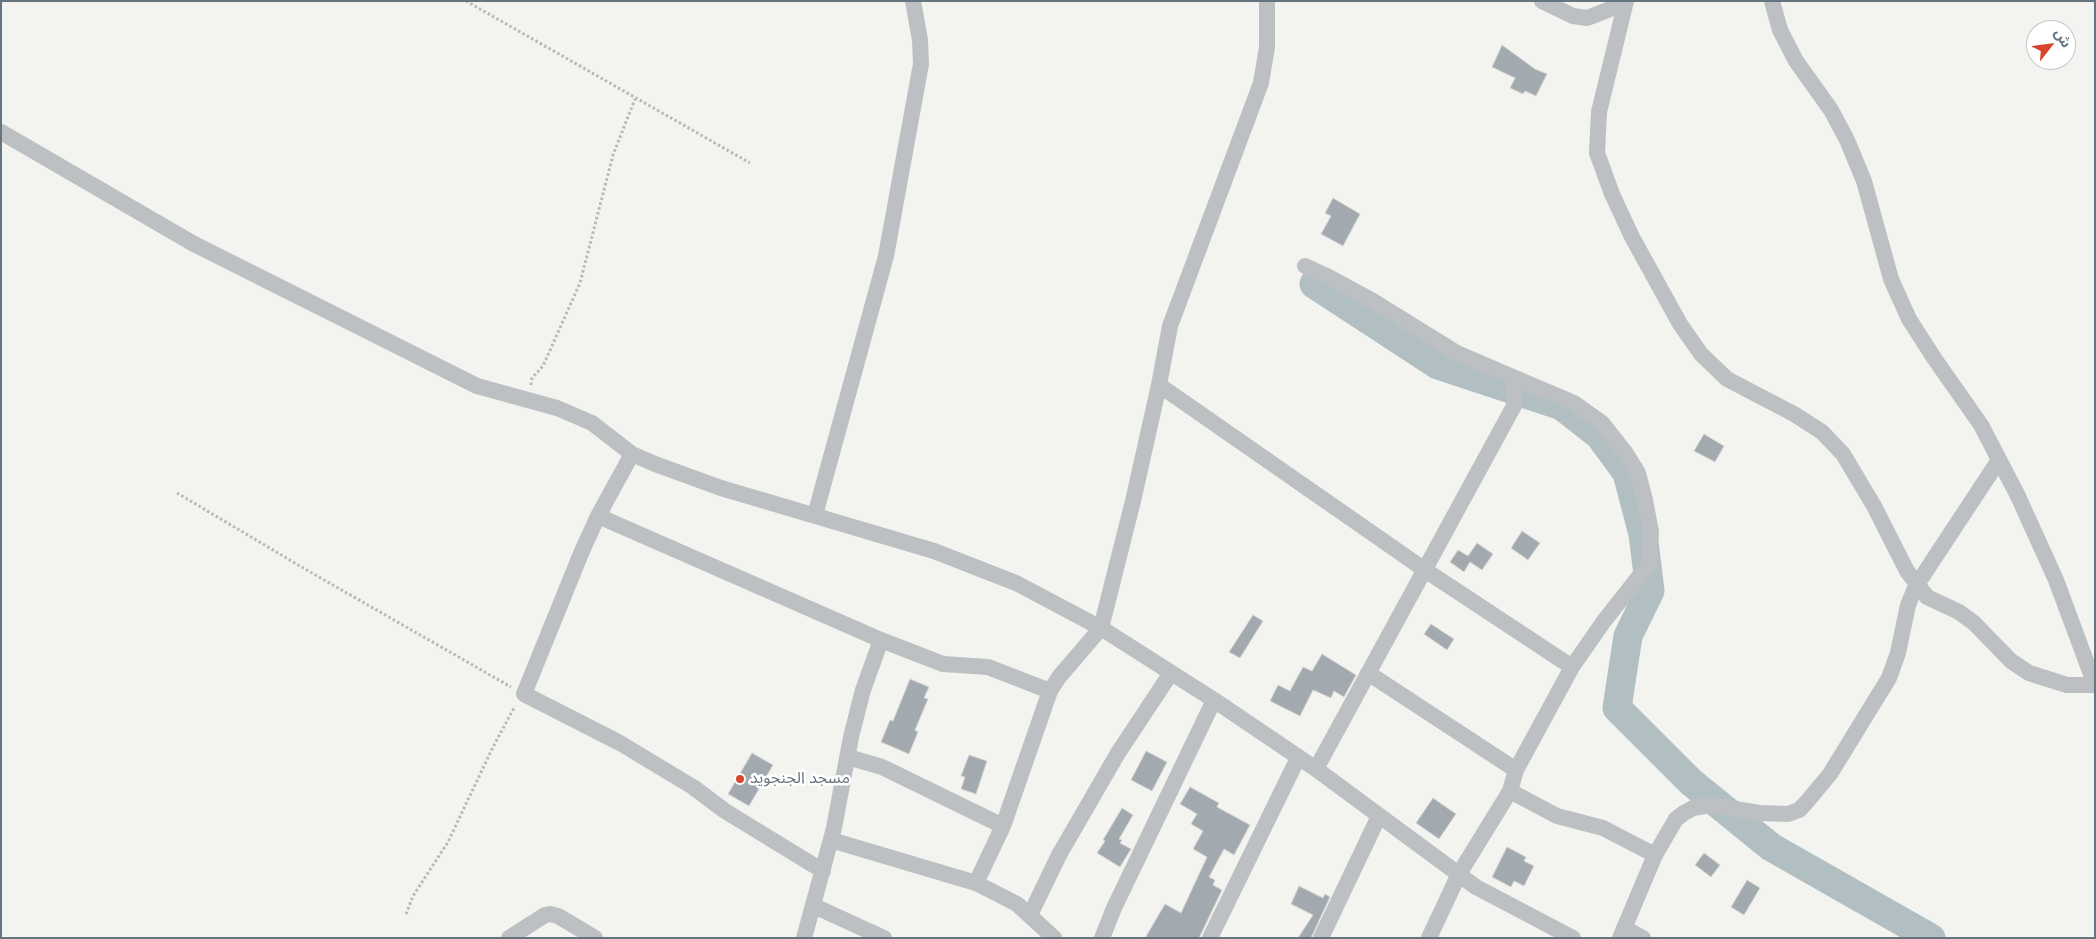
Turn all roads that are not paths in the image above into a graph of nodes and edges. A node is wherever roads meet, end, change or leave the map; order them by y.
1 (913, 1) edge
2 (1267, 1) edge
3 (1542, 1) edge
4 (1624, 1) edge
5 (1772, 1) edge
6 (1, 132) edge
7 (1305, 266) dead end
8 (1513, 378) junction
9 (1159, 385) junction
10 (632, 454) junction
11 (1999, 460) junction
12 (814, 515) junction
13 (598, 516) junction
14 (1425, 570) junction
15 (1916, 586) junction
16 (1101, 628) junction
17 (881, 640) junction
18 (1572, 667) junction
19 (1171, 673) junction
20 (1368, 673) junction
21 (2095, 685) edge
22 (1050, 691) junction
23 (1214, 700) junction
24 (848, 757) junction
25 (1298, 758) junction
26 (1316, 769) junction
27 (1516, 770) junction
28 (1510, 791) junction
29 (1379, 816) junction
30 (1003, 826) junction
31 (831, 840) junction
32 (1655, 854) junction
33 (822, 871) junction
34 (1460, 874) junction
35 (976, 883) junction
36 (814, 906) junction
37 (1030, 915) junction
38 (1622, 933) edge
39 (509, 938) edge
40 (595, 938) edge
41 (804, 938) edge
42 (884, 938) edge
43 (1054, 938) edge
44 (1102, 938) edge
45 (1210, 938) edge
46 (1321, 938) edge
47 (1429, 938) edge
48 (1573, 938) edge
49 (1642, 938) edge

1 - 12 street
2 - 9 street
3 - 4 street
4 - 15 street
5 - 11 street
6 - 10 street
7 - 8 street
8 - 14 street
8 - 18 street
9 - 14 street
9 - 16 street
10 - 12 street
10 - 13 street
11 - 15 street
11 - 21 street
12 - 16 street
13 - 17 street
13 - 33 street
14 - 18 street
14 - 20 street
15 - 21 street
15 - 32 street
16 - 19 street
16 - 22 street
17 - 22 street
17 - 24 street
18 - 27 street
19 - 23 street
19 - 37 street
20 - 26 street
20 - 27 street
22 - 30 street
23 - 25 street
23 - 44 street
24 - 30 street
24 - 31 street
25 - 26 street
25 - 45 street
26 - 29 street
27 - 28 street
28 - 32 street
28 - 34 street
29 - 34 street
29 - 46 street
30 - 35 street
31 - 33 street
31 - 35 street
32 - 38 street
33 - 36 street
34 - 47 street
34 - 48 street
35 - 37 street
36 - 41 street
36 - 42 street
37 - 43 street
38 - 49 street
39 - 40 street

